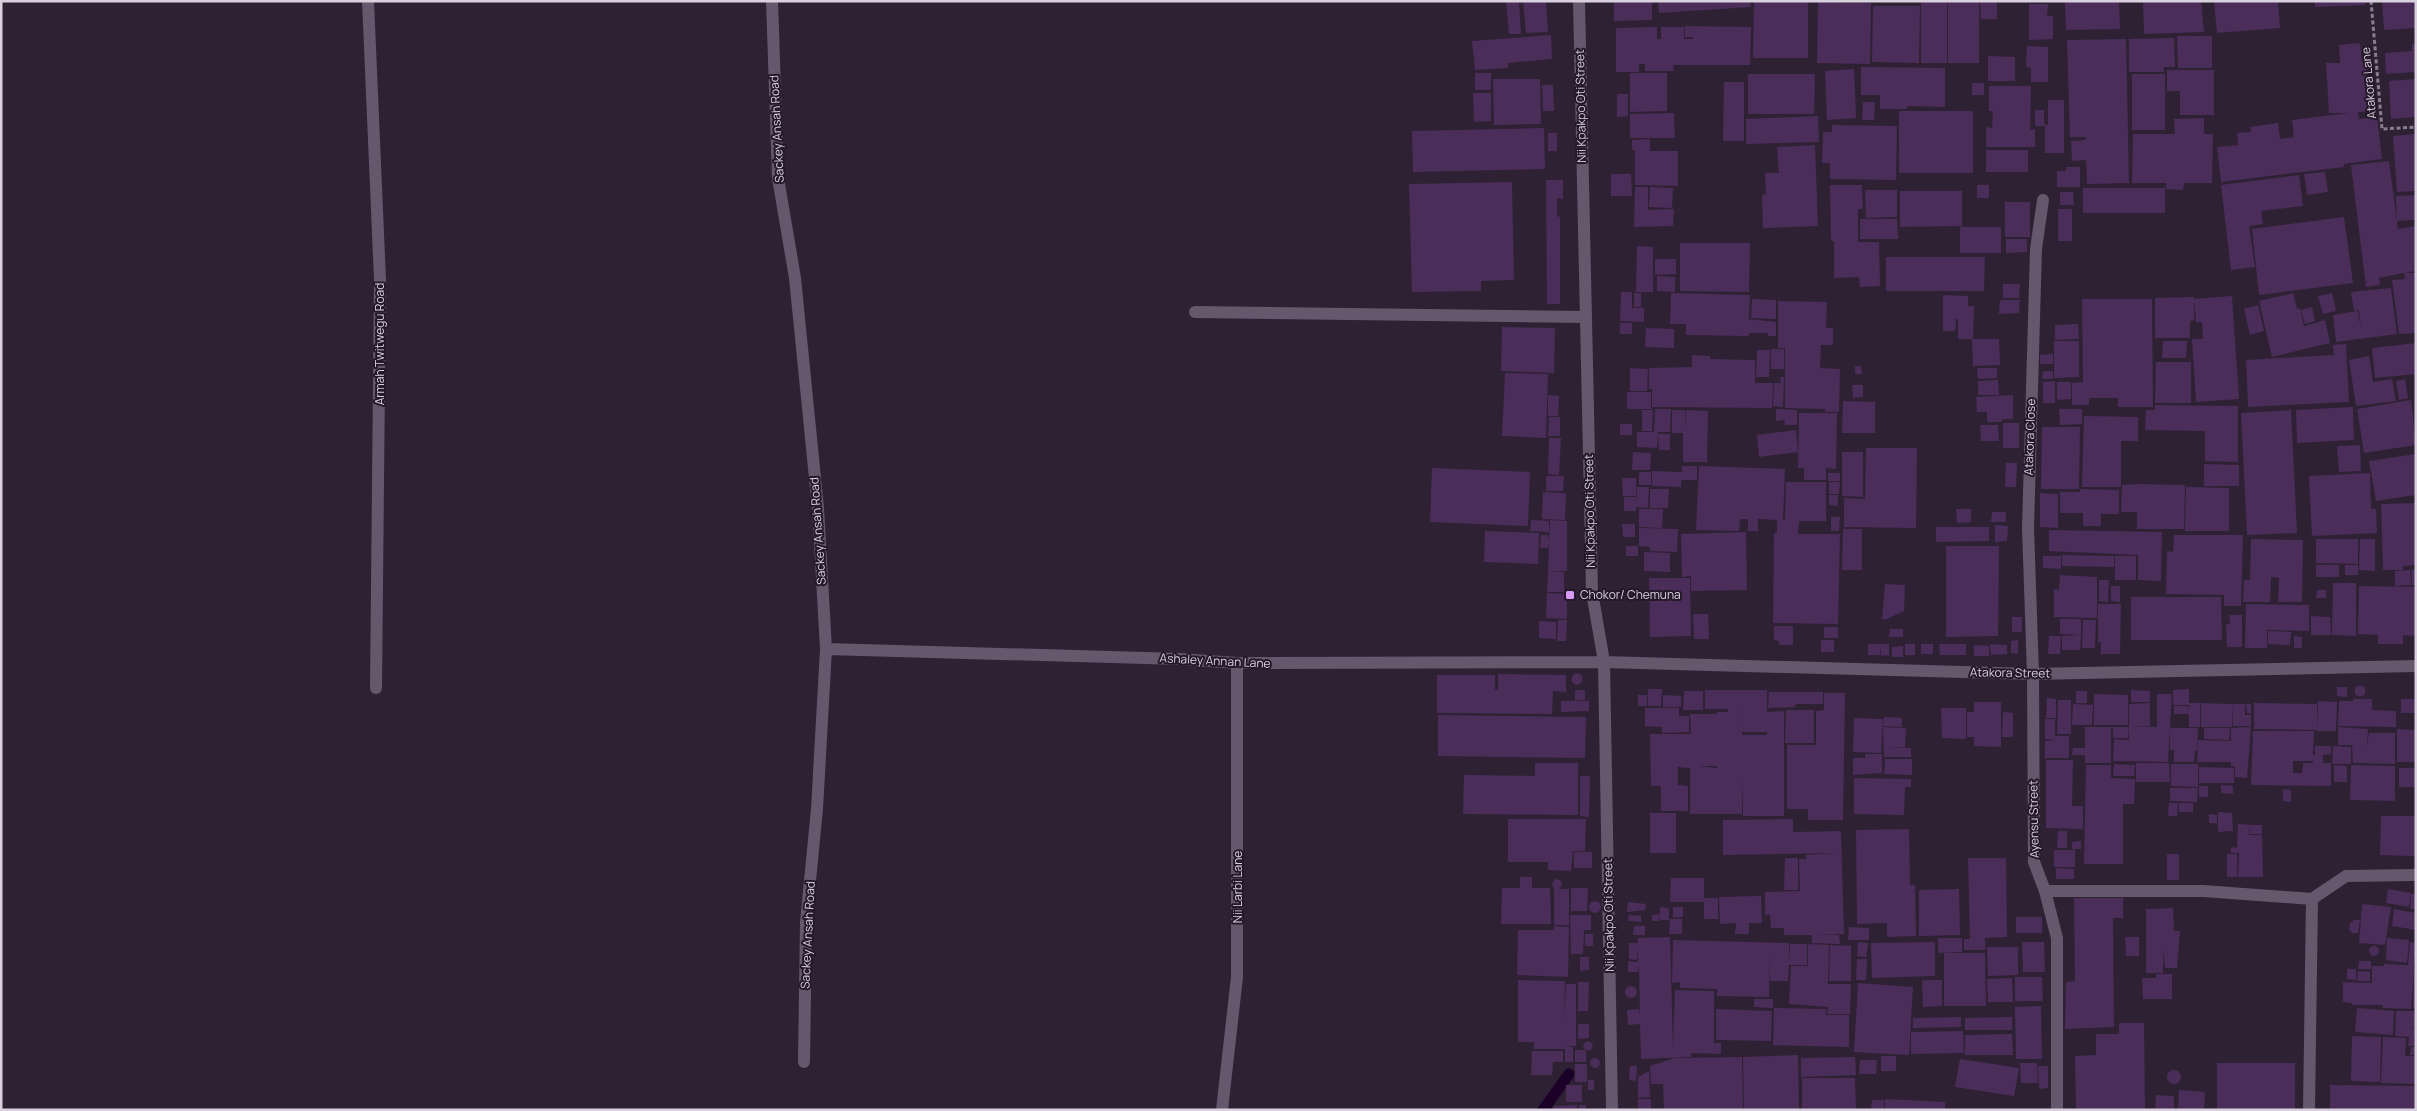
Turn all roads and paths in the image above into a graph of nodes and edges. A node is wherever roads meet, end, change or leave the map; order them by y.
1 (368, 1) edge
2 (772, 1) edge
3 (1579, 1) edge
4 (2371, 1) edge
5 (2416, 126) edge
6 (2043, 200) dead end
7 (1195, 312) dead end
8 (1585, 317) junction
9 (826, 648) junction
10 (1604, 662) junction
11 (1237, 664) junction
12 (2416, 666) edge
13 (2033, 674) junction
14 (376, 688) dead end
15 (2416, 875) edge
16 (2045, 891) junction
17 (2312, 899) junction
18 (804, 1062) dead end
19 (1222, 1110) edge
20 (1612, 1110) edge
21 (2057, 1110) edge
22 (2309, 1110) edge

1 - 14 street, Armah Twitwegu Road
2 - 9 street, Sackey Ansah Road
3 - 8 street, Nii Kpakpo Oti Street
4 - 5 path, Atakora Lane
6 - 13 street, Atakora Close
7 - 8 street
8 - 10 street, Nii Kpakpo Oti Street
9 - 11 street, Ashaley Annan Lane
9 - 18 street, Sackey Ansah Road
10 - 11 street, Ashaley Annan Lane
10 - 13 street, Atakora Street
10 - 20 street, Nii Kpakpo Oti Street
11 - 19 street, Nii Larbi Lane
12 - 13 street, Atakora Street
13 - 16 street, Ayensu Street
15 - 17 street
16 - 17 street
16 - 21 street, Ayensu Street
17 - 22 street

